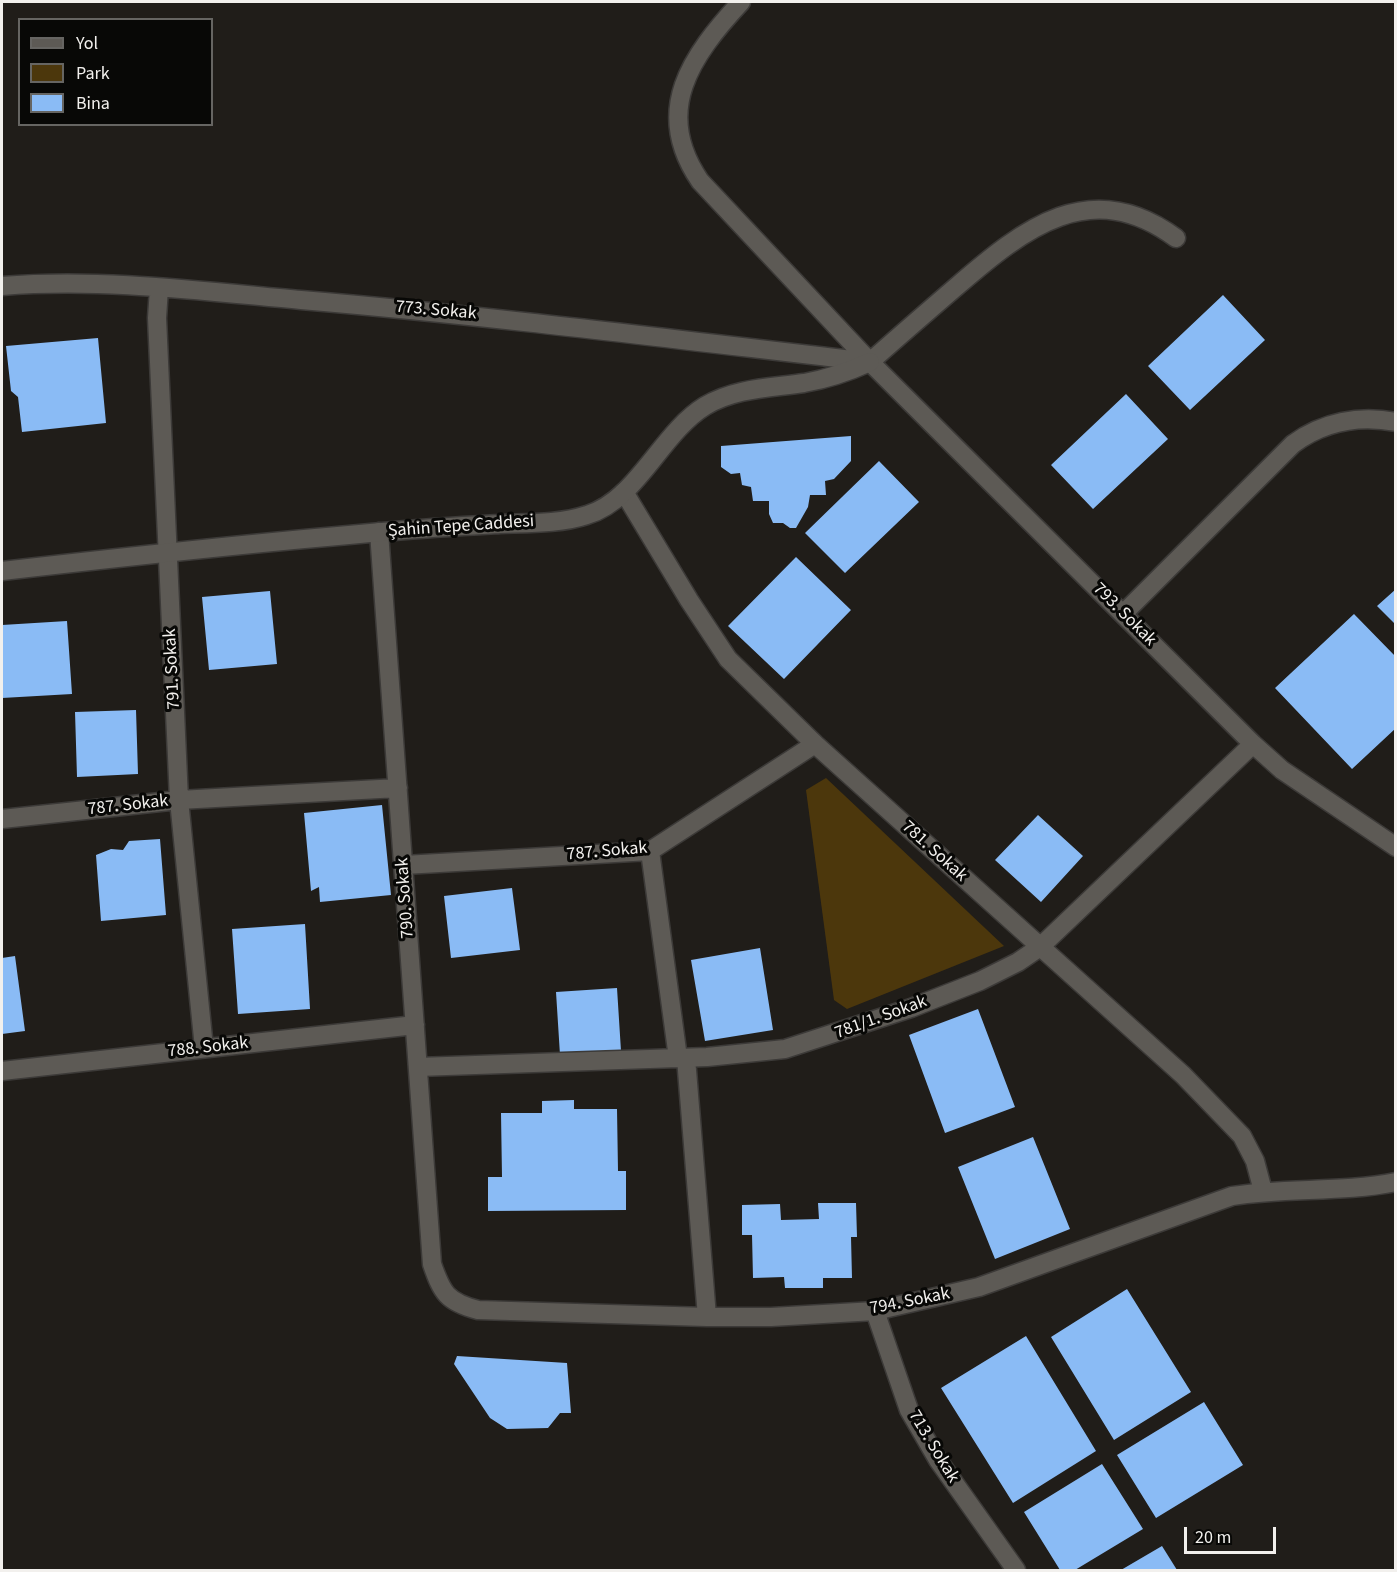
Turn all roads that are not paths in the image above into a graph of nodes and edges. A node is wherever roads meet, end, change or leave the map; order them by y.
1 (741, 2) edge
2 (1176, 238) dead end
3 (2, 286) edge
4 (159, 288) junction
5 (870, 362) junction
6 (1395, 422) edge
7 (624, 492) junction
8 (379, 532) junction
9 (168, 552) junction
10 (2, 571) edge
11 (1124, 614) junction
12 (815, 744) junction
13 (1253, 744) junction
14 (398, 788) junction
15 (179, 800) junction
16 (2, 819) edge
17 (1395, 847) edge
18 (650, 851) junction
19 (404, 865) junction
20 (1040, 947) junction
21 (415, 1025) junction
22 (204, 1048) junction
23 (682, 1058) junction
24 (418, 1067) junction
25 (2, 1071) edge
26 (1395, 1182) edge
27 (1263, 1191) junction
28 (432, 1263) joint
29 (875, 1311) junction
30 (707, 1317) junction
31 (1016, 1570) edge

1 - 5 street, 793. Sokak
2 - 5 street, Şahin Tepe Caddesi
3 - 4 street, 773. Sokak
4 - 5 street, 773. Sokak
4 - 9 street, 791. Sokak
5 - 7 street, Şahin Tepe Caddesi
5 - 11 street, 793. Sokak
6 - 11 street
7 - 8 street, Şahin Tepe Caddesi
7 - 12 street, 781. Sokak
8 - 9 street, Şahin Tepe Caddesi
8 - 14 street, 790. Sokak
9 - 10 street, Şahin Tepe Caddesi
9 - 15 street, 791. Sokak
11 - 13 street, 793. Sokak
12 - 18 street, 787. Sokak
12 - 20 street, 781. Sokak
13 - 17 street, 793. Sokak
13 - 20 street, 781/1. Sokak
14 - 15 street, 787. Sokak
14 - 19 street, 790. Sokak
15 - 16 street, 787. Sokak
15 - 22 street, 791. Sokak
18 - 19 street, 787. Sokak
18 - 23 street
19 - 21 street, 790. Sokak
20 - 23 street, 781/1. Sokak
20 - 27 street, 781. Sokak
21 - 22 street, 788. Sokak
21 - 24 street, 790. Sokak
22 - 25 street, 788. Sokak
23 - 24 street, 781/1. Sokak
23 - 30 street
24 - 28 street, 790. Sokak
26 - 27 street, 794. Sokak
27 - 29 street, 794. Sokak
28 - 30 street, 794. Sokak
29 - 30 street, 794. Sokak
29 - 31 street, 713. Sokak

